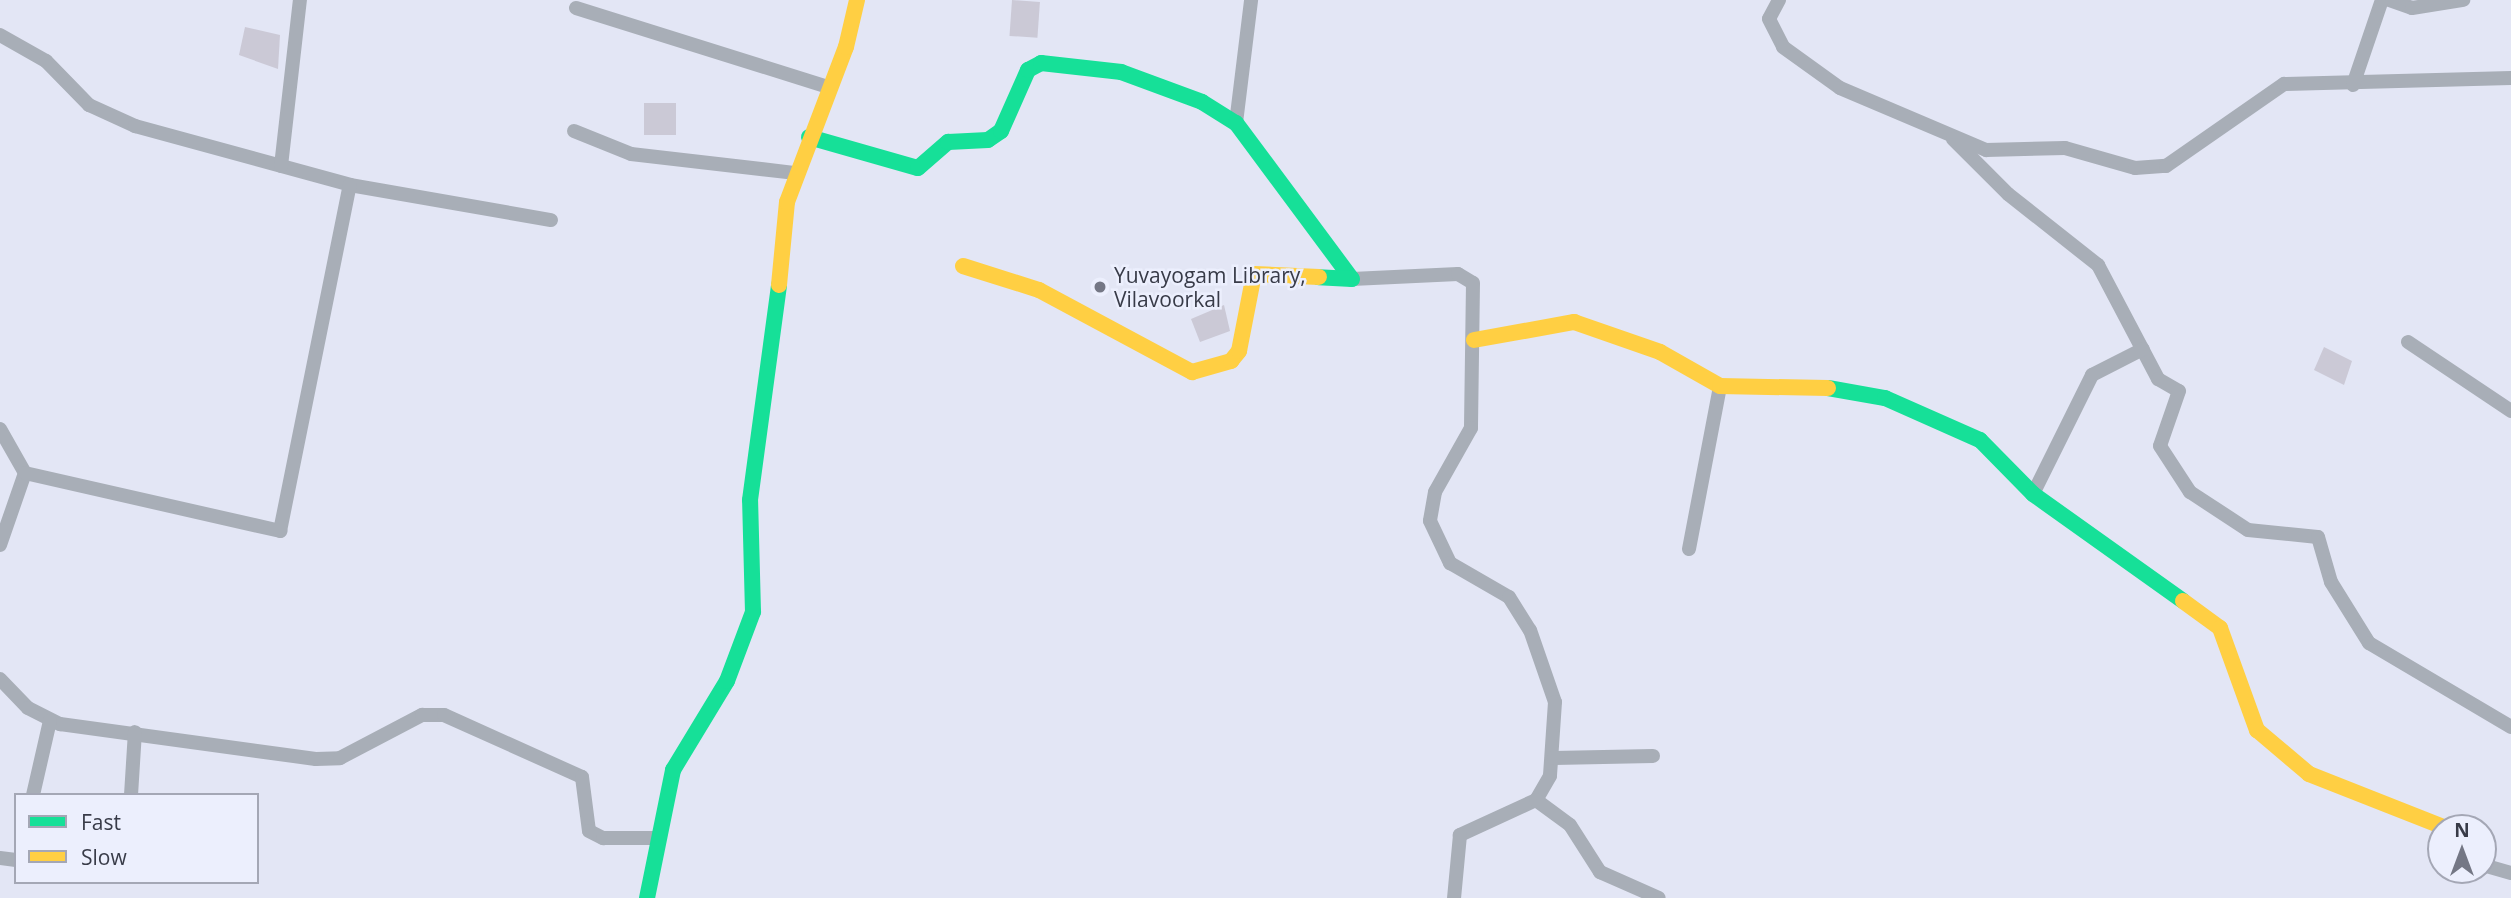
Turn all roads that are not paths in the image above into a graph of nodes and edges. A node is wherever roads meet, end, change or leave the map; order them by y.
1 (300, 0) edge
2 (857, 0) edge
3 (1251, 0) edge
4 (1779, 0) edge
5 (2382, 0) edge
6 (2389, 0) edge
7 (2463, 0) edge
8 (576, 8) dead end
9 (0, 35) edge
10 (2511, 78) edge
11 (2353, 85) junction
12 (831, 89) junction
13 (1236, 123) junction
14 (574, 131) dead end
15 (808, 137) junction
16 (1953, 139) junction
17 (281, 166) junction
18 (794, 173) junction
19 (350, 185) junction
20 (551, 220) dead end
21 (963, 266) dead end
22 (1352, 279) junction
23 (1474, 340) junction
24 (2408, 342) dead end
25 (2143, 349) junction
26 (1720, 386) junction
27 (2511, 411) edge
28 (0, 429) edge
29 (25, 473) junction
30 (2032, 494) junction
31 (0, 545) edge
32 (1689, 550) dead end
33 (0, 679) edge
34 (50, 721) junction
35 (2511, 727) edge
36 (135, 732) junction
37 (1653, 756) dead end
38 (1554, 758) junction
39 (33, 793) edge
40 (131, 793) edge
41 (1536, 800) junction
42 (2427, 821) edge
43 (656, 838) junction
44 (647, 898) edge
45 (1454, 898) edge
46 (1659, 898) edge

1 - 17 street
2 - 12 street
3 - 13 street
4 - 16 street
5 - 11 street
6 - 7 street
8 - 12 street
9 - 17 street
10 - 11 street
11 - 16 street
12 - 15 street
13 - 15 street
13 - 22 street
14 - 18 street
15 - 18 street
16 - 25 street
17 - 19 street
18 - 43 street
19 - 20 street
19 - 29 street
21 - 22 street
22 - 23 street
23 - 26 street
23 - 38 street
24 - 27 street
25 - 30 street
25 - 35 street
26 - 30 street
26 - 32 street
28 - 29 street
29 - 31 street
30 - 42 street
33 - 34 street
34 - 36 street
34 - 39 street
36 - 40 street
36 - 43 street
37 - 38 street
38 - 41 street
41 - 45 street
41 - 46 street
43 - 44 street

